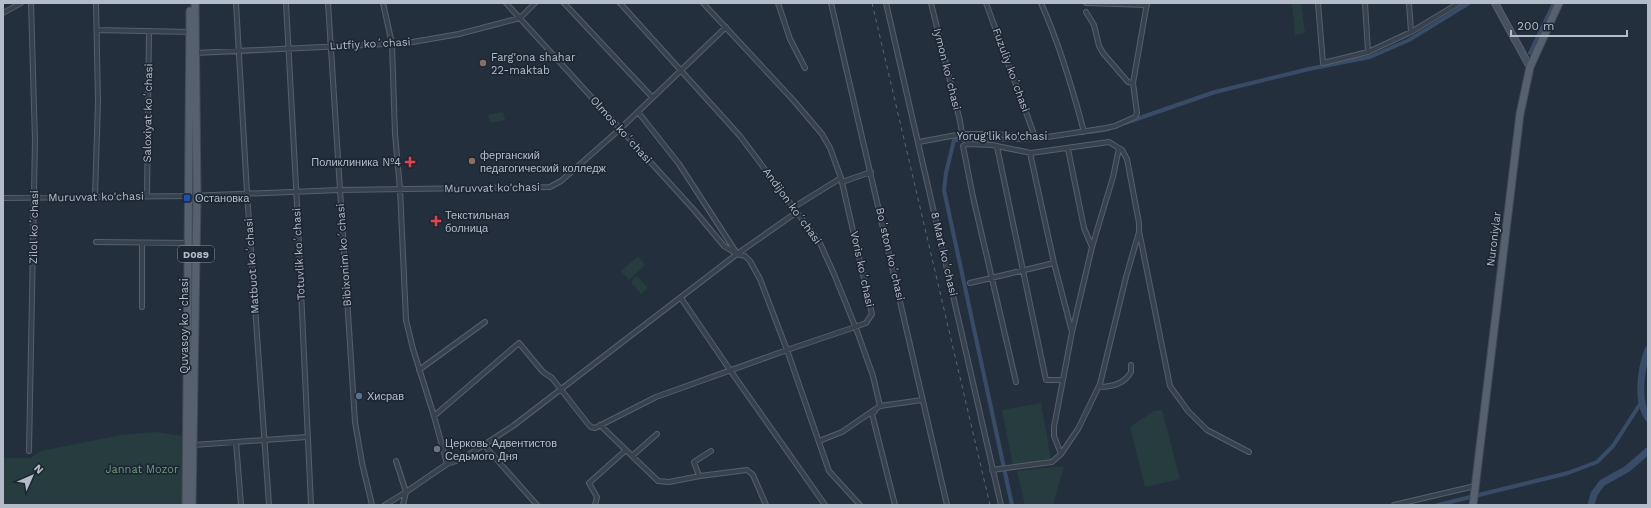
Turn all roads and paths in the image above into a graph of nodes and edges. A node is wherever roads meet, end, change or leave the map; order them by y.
1 (21, 3) edge
2 (31, 3) edge
3 (96, 3) edge
4 (190, 3) edge
5 (194, 3) edge
6 (236, 3) edge
7 (286, 3) edge
8 (328, 3) edge
9 (383, 3) edge
10 (506, 3) edge
11 (535, 3) edge
12 (564, 3) edge
13 (620, 3) edge
14 (703, 3) edge
15 (778, 3) edge
16 (831, 3) edge
17 (886, 3) edge
18 (931, 3) edge
19 (986, 3) edge
20 (1041, 3) edge
21 (1086, 3) edge
22 (1318, 3) edge
23 (1365, 3) edge
24 (1409, 3) edge
25 (1459, 3) edge
26 (1495, 3) edge
27 (1560, 3) edge
28 (1147, 4) edge
29 (1086, 12) dead end
30 (3, 13) edge
31 (520, 18) junction
32 (726, 27) junction
33 (190, 29) junction
34 (97, 30) junction
35 (148, 31) junction
36 (1411, 32) junction
37 (392, 44) junction
38 (331, 46) junction
39 (288, 49) junction
40 (238, 52) junction
41 (1368, 52) junction
42 (195, 53) junction
43 (1530, 67) junction
44 (805, 68) dead end
45 (680, 70) junction
46 (1133, 83) junction
47 (652, 97) junction
48 (638, 112) junction
49 (620, 129) junction
50 (1084, 132) junction
51 (962, 134) junction
52 (1035, 137) junction
53 (919, 142) junction
54 (997, 147) junction
55 (1119, 148) junction
56 (1068, 149) junction
57 (1030, 153) junction
58 (871, 172) junction
59 (841, 180) junction
60 (400, 189) junction
61 (340, 190) junction
62 (295, 192) junction
63 (247, 193) junction
64 (95, 196) junction
65 (147, 196) junction
66 (193, 196) junction
67 (3, 198) edge
68 (34, 198) junction
69 (794, 207) junction
70 (797, 212) junction
71 (1139, 231) junction
72 (96, 242) dead end
73 (189, 242) junction
74 (142, 243) junction
75 (1092, 247) junction
76 (737, 254) junction
77 (1054, 263) junction
78 (1022, 271) junction
79 (992, 278) junction
80 (970, 283) dead end
81 (681, 298) junction
82 (142, 307) dead end
83 (485, 322) dead end
84 (855, 327) junction
85 (1072, 332) junction
86 (787, 350) junction
87 (1131, 365) dead end
88 (419, 370) junction
89 (730, 370) junction
90 (1063, 380) junction
91 (1016, 382) dead end
92 (1099, 386) junction
93 (561, 390) junction
94 (922, 400) junction
95 (880, 406) junction
96 (434, 416) junction
97 (600, 425) junction
98 (657, 434) dead end
99 (307, 437) junction
100 (264, 440) junction
101 (819, 441) junction
102 (236, 442) junction
103 (193, 445) junction
104 (484, 445) junction
105 (29, 450) dead end
106 (626, 450) junction
107 (711, 452) dead end
108 (1249, 452) dead end
109 (1061, 454) junction
110 (632, 456) junction
111 (396, 461) dead end
112 (447, 464) junction
113 (994, 470) junction
114 (699, 476) junction
115 (1475, 486) junction
116 (406, 492) junction
117 (186, 505) edge
118 (192, 505) edge
119 (241, 505) edge
120 (269, 505) edge
121 (311, 505) edge
122 (372, 505) edge
123 (385, 505) edge
124 (403, 505) edge
125 (536, 505) edge
126 (595, 505) edge
127 (766, 505) edge
128 (825, 505) edge
129 (860, 505) edge
130 (895, 505) edge
131 (947, 505) edge
132 (1001, 505) edge
133 (1394, 505) edge
134 (1473, 505) edge

1 - 30 street
2 - 68 street, Zilol koʻchasi
3 - 34 street
4 - 33 main road, Quvasoy koʻchasi / D089
5 - 42 main road, Quvasoy koʻchasi / D089
6 - 40 street, Matbuot koʻchasi
7 - 39 street, Totuvlik koʻchasi
8 - 38 street, Bibixonim koʻchasi
9 - 37 street
10 - 31 street, Olmos koʻchasi
11 - 31 street, Lutfiy koʻchasi
12 - 47 street
13 - 45 street, Andijon koʻchasi
14 - 32 street, Voris koʻchasi
15 - 44 street
16 - 58 street, Boʻston koʻchasi
17 - 53 street, 8 Mart koʻchasi
18 - 51 street, Iymon koʻchasi
19 - 52 street, Fuzuliy koʻchasi
20 - 50 street
21 - 28 street
22 - 41 street
23 - 41 street
24 - 36 street
25 - 36 street
26 - 43 main road
27 - 43 main road, Nuroniylar
28 - 46 street, Yorug'lik ko'chasi
29 - 46 street
31 - 37 street, Lutfiy koʻchasi
31 - 49 street, Olmos koʻchasi
32 - 45 street, Muruvvat ko'chasi
32 - 59 street, Voris koʻchasi
33 - 35 street
33 - 66 main road, Quvasoy koʻchasi / D089
34 - 35 street
34 - 64 street
35 - 65 street, Saloxiyat koʻchasi
36 - 41 street
37 - 38 street, Lutfiy koʻchasi
37 - 60 street
38 - 39 street, Lutfiy koʻchasi
38 - 61 street, Bibixonim koʻchasi
39 - 40 street, Lutfiy koʻchasi
39 - 62 street, Totuvlik koʻchasi
40 - 42 street, Lutfiy koʻchasi
40 - 63 street, Matbuot koʻchasi
42 - 66 main road, Quvasoy koʻchasi / D089
43 - 115 main road, Nuroniylar
45 - 47 street, Muruvvat ko'chasi
45 - 69 street, Andijon koʻchasi
46 - 50 street, Yorug'lik ko'chasi
47 - 48 street, Muruvvat ko'chasi
48 - 49 street, Muruvvat ko'chasi
48 - 76 street
49 - 60 street, Muruvvat ko'chasi
49 - 76 street, Olmos koʻchasi
50 - 52 street, Yorug'lik ko'chasi
51 - 52 street, Yorug'lik ko'chasi
51 - 53 street, Yorug'lik ko'chasi
53 - 113 street, 8 Mart koʻchasi
54 - 57 street
54 - 78 street
54 - 79 street
55 - 56 street
55 - 71 street
55 - 75 street
56 - 57 street
56 - 75 street
57 - 77 street
58 - 59 street
58 - 94 street, Boʻston koʻchasi
59 - 69 street
59 - 84 street, Voris koʻchasi
60 - 61 street, Muruvvat ko'chasi
60 - 88 street
61 - 62 street, Muruvvat ko'chasi
61 - 122 street, Bibixonim koʻchasi
62 - 63 street, Muruvvat ko'chasi
62 - 99 street, Totuvlik koʻchasi
63 - 66 street, Muruvvat ko'chasi
63 - 100 street, Matbuot koʻchasi
64 - 65 street, Muruvvat ko'chasi
64 - 68 street, Muruvvat ko'chasi
65 - 66 street, Muruvvat ko'chasi
66 - 73 main road, Quvasoy koʻchasi / D089
66 - 103 main road, Quvasoy koʻchasi / D089
67 - 68 street, Muruvvat ko'chasi
68 - 105 street, Zilol koʻchasi
69 - 70 street, Andijon koʻchasi
70 - 76 street
70 - 84 street, Andijon koʻchasi
71 - 92 street
71 - 108 street
72 - 74 street
73 - 74 street
73 - 117 main road, Quvasoy koʻchasi / D089
74 - 82 street
75 - 85 street
76 - 81 street
76 - 86 street, Olmos koʻchasi
77 - 78 street
77 - 85 street
78 - 79 street
78 - 90 street
79 - 80 street
79 - 91 street
81 - 89 street
81 - 93 street
83 - 88 street
84 - 86 street, Voris koʻchasi
84 - 95 street, Andijon koʻchasi
85 - 90 street
86 - 89 street, Voris koʻchasi
86 - 101 street, Olmos koʻchasi
87 - 92 street
88 - 96 street
89 - 97 street, Voris koʻchasi
89 - 128 street
90 - 109 street
92 - 109 street
93 - 96 street
93 - 97 street
93 - 104 street
94 - 95 street
94 - 131 street, Boʻston koʻchasi
95 - 101 street
95 - 130 street
96 - 112 street
97 - 106 street
98 - 110 street
99 - 100 street
99 - 121 street, Totuvlik koʻchasi
100 - 102 street
100 - 120 street, Matbuot koʻchasi
101 - 129 street, Olmos koʻchasi
102 - 103 street
102 - 119 street
103 - 118 main road, Quvasoy koʻchasi / D089
104 - 112 street
104 - 125 street
106 - 110 street
106 - 126 street
107 - 114 street
109 - 113 street
110 - 114 street
111 - 116 street
112 - 116 street
113 - 132 street, 8 Mart koʻchasi
114 - 127 street
115 - 133 street
115 - 134 main road, Nuroniylar
116 - 123 street
116 - 124 street

